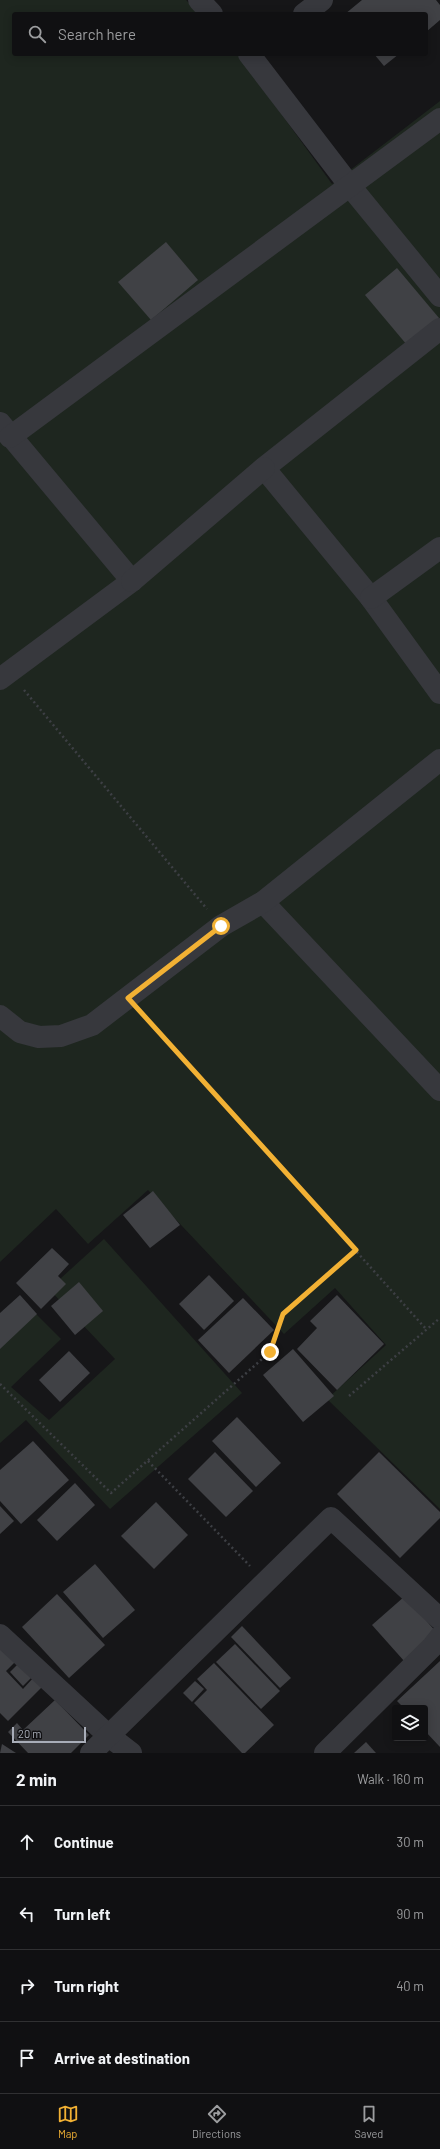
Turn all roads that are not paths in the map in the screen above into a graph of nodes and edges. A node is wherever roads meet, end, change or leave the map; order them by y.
1 (199, 0) edge
2 (322, 0) edge
3 (210, 12) edge
4 (307, 12) edge
5 (252, 56) edge
6 (440, 119) edge
7 (350, 186) junction
8 (440, 296) edge
9 (440, 329) edge
10 (5, 430) edge
11 (264, 468) junction
12 (440, 548) edge
13 (132, 581) junction
14 (371, 598) junction
15 (0, 678) edge
16 (440, 693) edge
17 (440, 760) edge
18 (263, 902) junction
19 (0, 1016) edge
20 (440, 1090) edge
21 (440, 1619) edge
22 (0, 1635) edge
23 (437, 1646) edge
24 (110, 1736) junction
25 (91, 1753) edge
26 (131, 1753) edge
27 (324, 1753) edge

1 - 3 street
2 - 4 street
5 - 7 street
6 - 7 street
7 - 8 street
7 - 10 street
9 - 11 street
10 - 13 street
11 - 13 street
11 - 14 street
12 - 14 street
13 - 15 street
14 - 16 street
17 - 18 street
18 - 19 street
18 - 20 street
21 - 24 street
22 - 24 street
23 - 27 street
24 - 25 street
24 - 26 street

